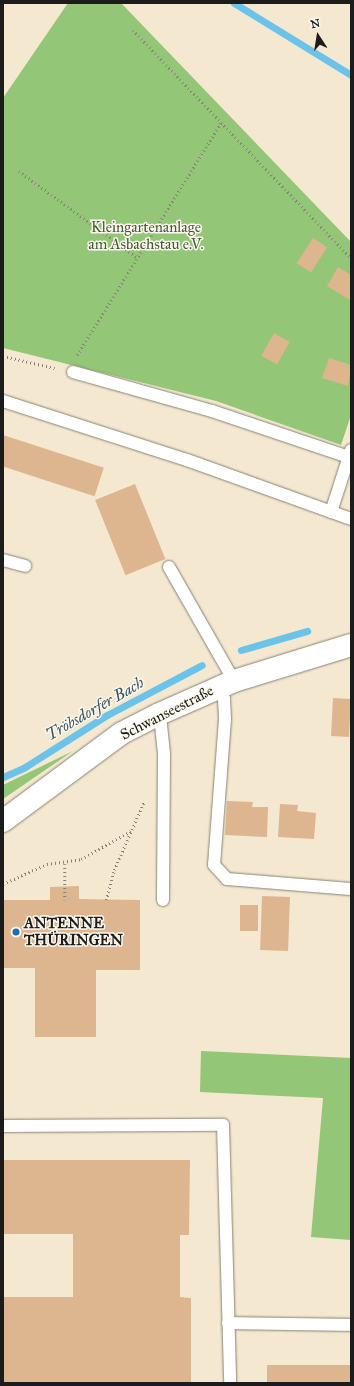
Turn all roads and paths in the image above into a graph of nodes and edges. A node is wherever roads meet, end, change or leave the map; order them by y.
1 (133, 30) dead end
2 (221, 123) junction
3 (19, 171) dead end
4 (138, 258) junction
5 (351, 258) edge
6 (3, 356) edge
7 (73, 372) junction
8 (3, 401) edge
9 (350, 454) edge
10 (331, 512) junction
11 (351, 519) edge
12 (3, 560) edge
13 (24, 566) dead end
14 (169, 567) dead end
15 (351, 645) edge
16 (227, 684) junction
17 (157, 715) junction
18 (145, 798) dead end
19 (3, 822) edge
20 (132, 830) junction
21 (65, 864) junction
22 (3, 884) edge
23 (351, 889) edge
24 (65, 900) dead end
25 (106, 900) dead end
26 (163, 900) dead end
27 (3, 1126) edge
28 (228, 1322) junction
29 (351, 1325) edge
30 (230, 1383) edge

1 - 2 path
2 - 4 path
2 - 5 path
3 - 4 path
4 - 7 path
6 - 7 path
7 - 9 lane
8 - 10 lane
9 - 10 lane
10 - 11 lane
12 - 13 lane
14 - 16 lane
15 - 16 street, Schwanseestraße
16 - 17 street, Schwanseestraße
16 - 23 lane
17 - 19 street, Schwanseestraße
17 - 26 lane
18 - 20 path
20 - 21 path
20 - 25 path
21 - 22 path
21 - 24 path
27 - 28 lane
28 - 29 lane
28 - 30 lane

